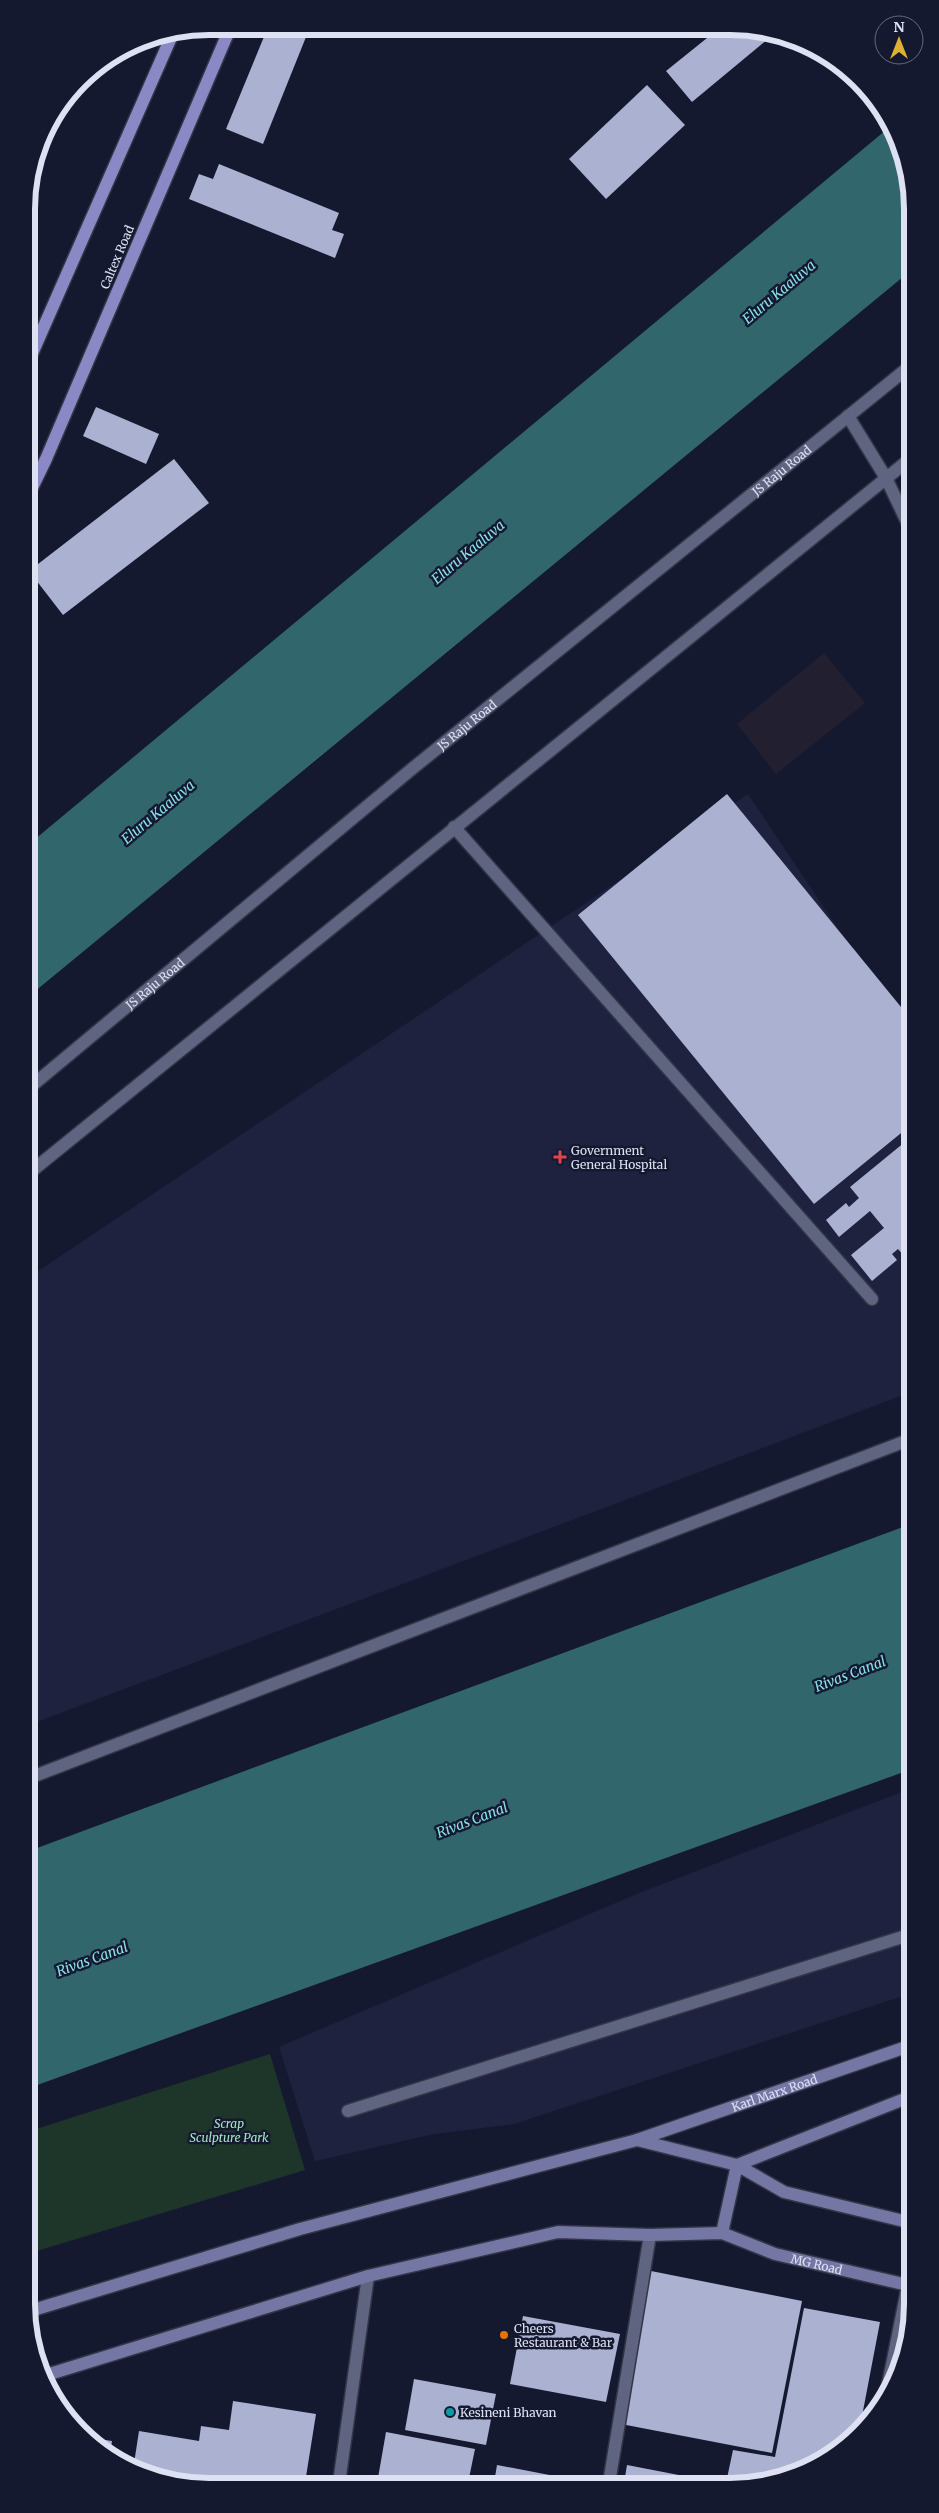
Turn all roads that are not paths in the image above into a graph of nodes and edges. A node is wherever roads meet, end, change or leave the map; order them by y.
1 (227, 35) edge
2 (170, 39) edge
3 (35, 347) edge
4 (904, 372) edge
5 (848, 416) junction
6 (904, 464) edge
7 (886, 478) junction
8 (35, 482) edge
9 (904, 516) edge
10 (454, 827) junction
11 (35, 1083) edge
12 (35, 1168) edge
13 (872, 1299) dead end
14 (904, 1442) edge
15 (35, 1776) edge
16 (904, 1937) edge
17 (904, 2048) edge
18 (904, 2099) edge
19 (348, 2112) dead end
20 (637, 2140) junction
21 (736, 2165) junction
22 (904, 2221) edge
23 (722, 2233) junction
24 (650, 2235) junction
25 (368, 2276) junction
26 (904, 2284) edge
27 (35, 2309) edge
28 (904, 2312) edge
29 (892, 2369) edge
30 (50, 2374) edge
31 (340, 2478) edge
32 (610, 2478) edge

1 - 8 main road, Caltex Road
2 - 3 main road
4 - 5 street, JS Raju Road
5 - 7 street
5 - 11 street, JS Raju Road
6 - 7 street
7 - 9 street
7 - 10 street
10 - 12 street
10 - 13 street
14 - 15 street
16 - 19 street
17 - 20 main road, Karl Marx Road
18 - 21 main road
20 - 21 main road
20 - 27 main road, Karl Marx Road
21 - 22 main road
21 - 23 main road
23 - 24 main road
23 - 26 main road, MG Road
24 - 25 main road
24 - 32 street
25 - 30 main road
25 - 31 street
28 - 29 street

